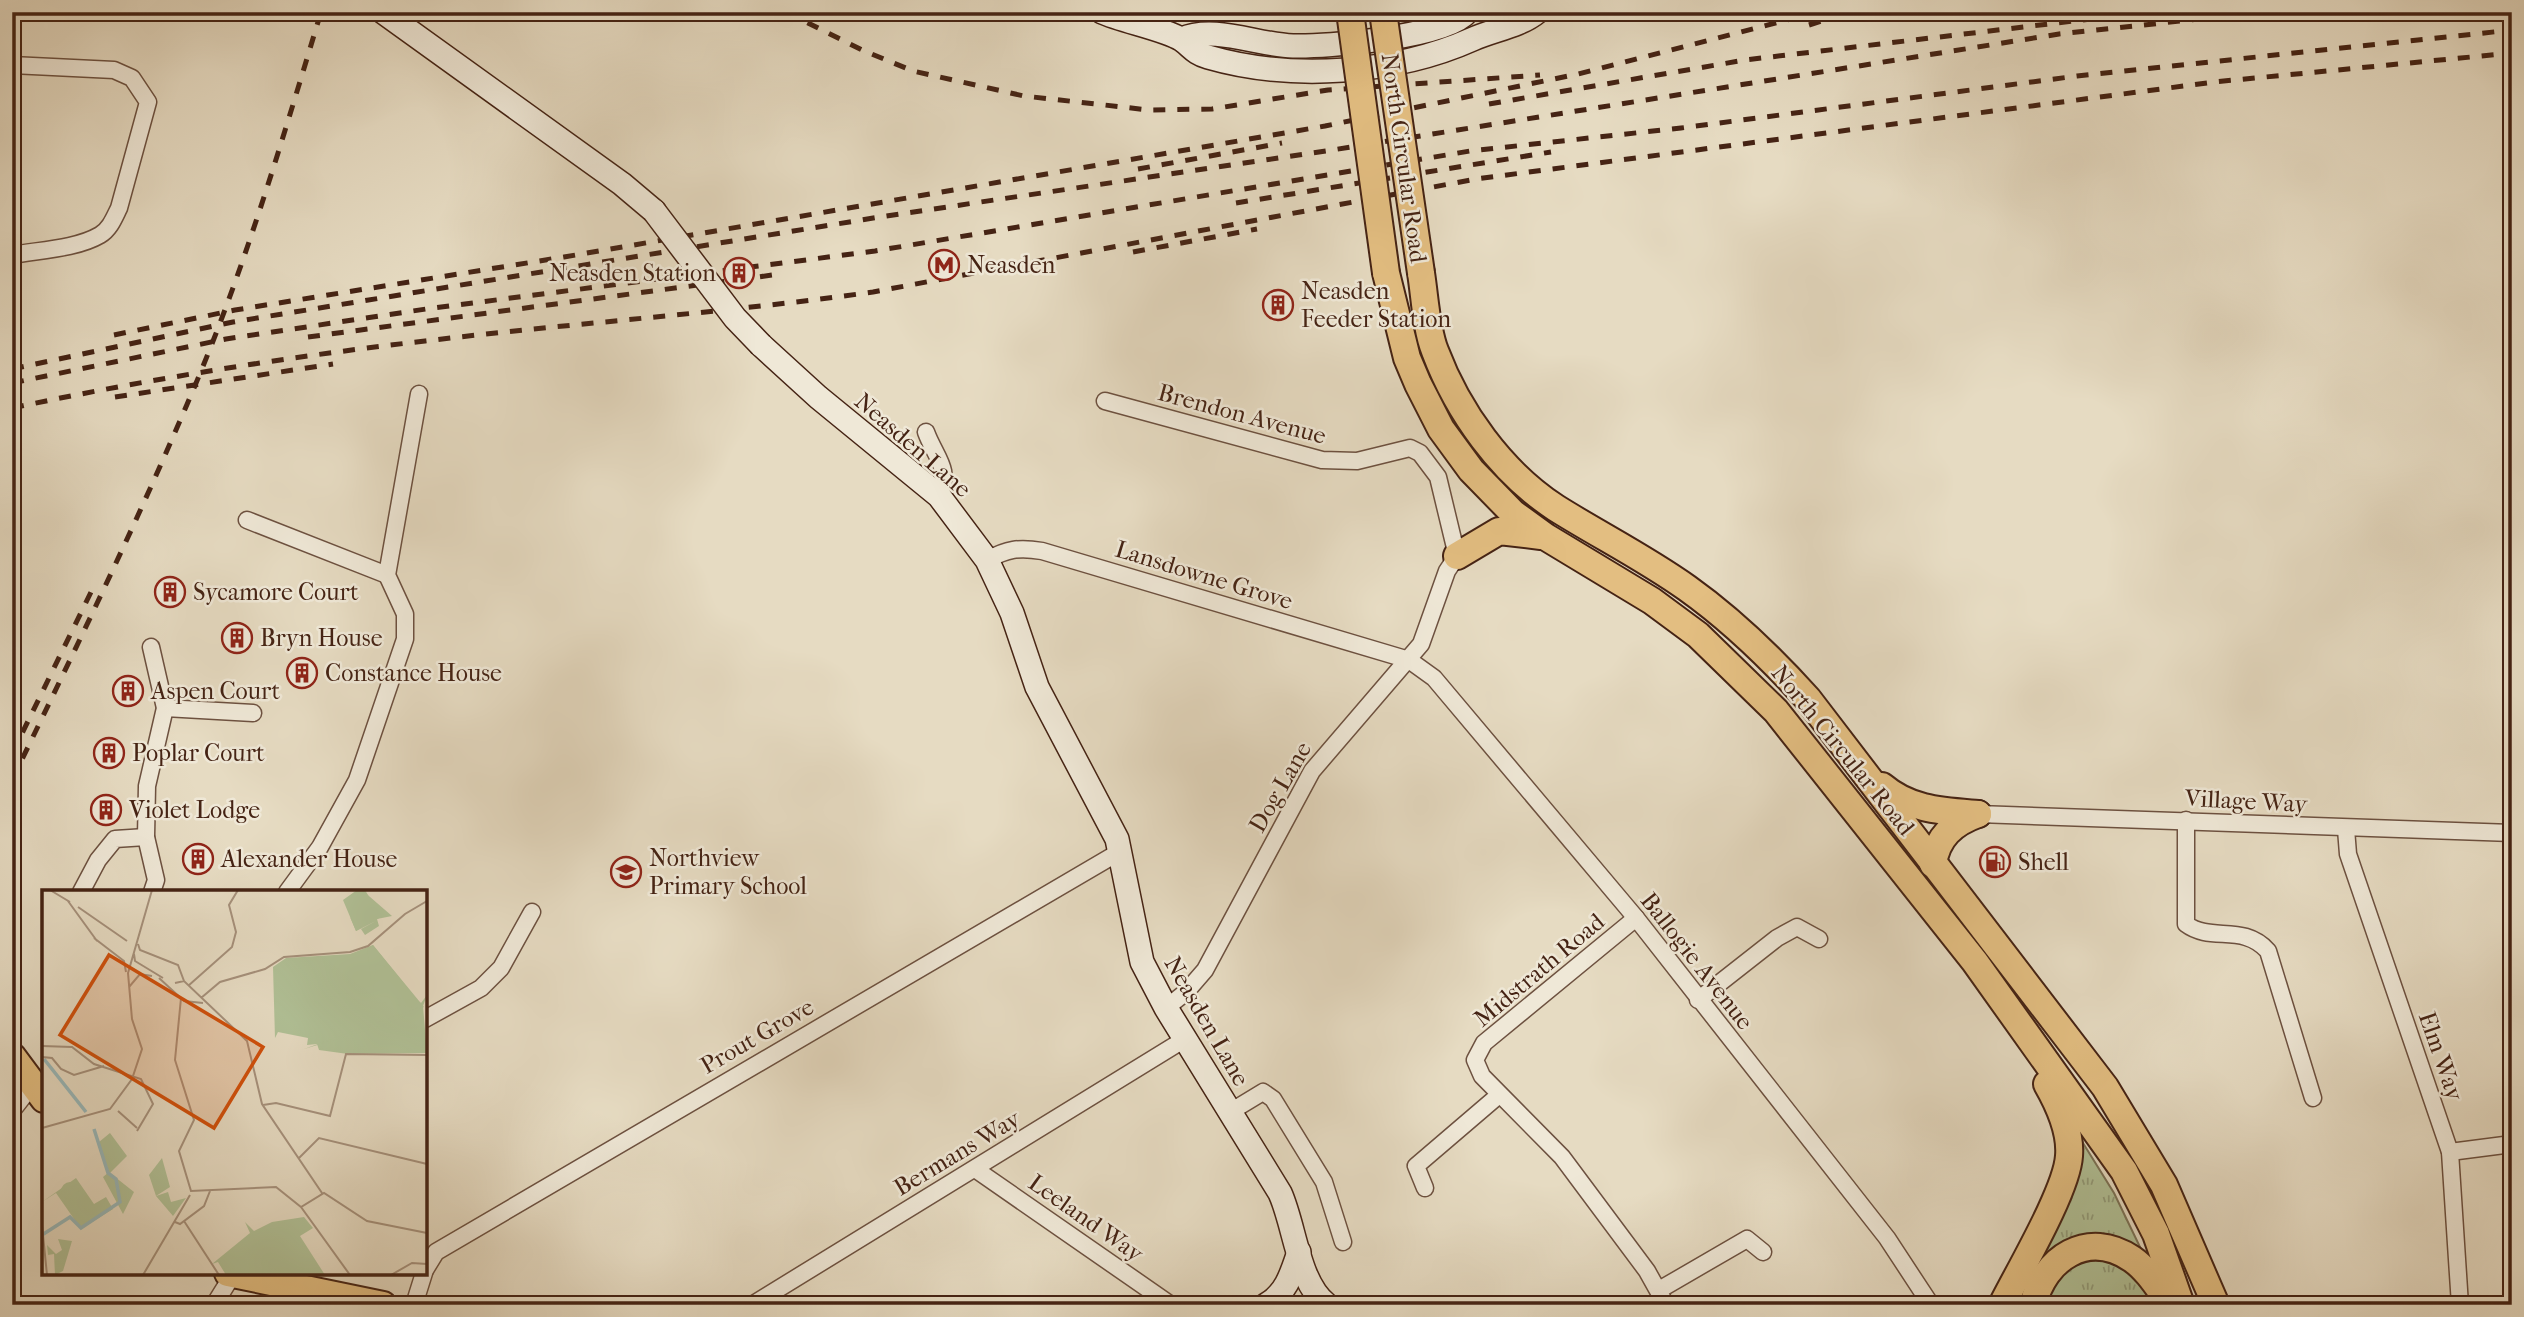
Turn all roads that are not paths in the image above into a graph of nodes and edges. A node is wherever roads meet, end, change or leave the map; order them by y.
1 (383, 12) edge
2 (1102, 12) edge
3 (1350, 12) edge
4 (1383, 12) edge
5 (1467, 12) edge
6 (1489, 12) edge
7 (1528, 17) edge
8 (1181, 39) junction
9 (12, 65) edge
10 (12, 255) edge
11 (419, 394) dead end
12 (1105, 401) dead end
13 (926, 432) dead end
14 (939, 496) junction
15 (247, 520) dead end
16 (1546, 537) junction
17 (1457, 556) junction
18 (986, 560) junction
19 (387, 575) junction
20 (151, 647) dead end
21 (1409, 660) junction
22 (165, 708) junction
23 (253, 713) dead end
24 (1867, 774) junction
25 (1978, 814) junction
26 (2186, 820) junction
27 (2346, 829) junction
28 (2512, 833) edge
29 (146, 837) junction
30 (1121, 850) junction
31 (1933, 864) junction
32 (82, 890) edge
33 (153, 890) edge
34 (288, 890) edge
35 (532, 912) dead end
36 (1636, 918) junction
37 (1819, 939) dead end
38 (1975, 962) junction
39 (1698, 1000) junction
40 (1166, 1007) junction
41 (427, 1018) edge
42 (1185, 1039) junction
43 (12, 1056) edge
44 (38, 1092) edge
45 (1500, 1095) junction
46 (2313, 1098) dead end
47 (12, 1111) edge
48 (1230, 1112) junction
49 (2512, 1143) edge
50 (2450, 1152) junction
51 (975, 1168) junction
52 (2164, 1185) junction
53 (1426, 1188) dead end
54 (1343, 1242) dead end
55 (1298, 1252) junction
56 (1763, 1252) dead end
57 (427, 1268) edge
58 (230, 1275) edge
59 (424, 1275) edge
60 (1663, 1297) edge
61 (214, 1305) edge
62 (383, 1305) edge
63 (414, 1305) edge
64 (751, 1305) edge
65 (1171, 1305) edge
66 (1266, 1305) edge
67 (1327, 1305) edge
68 (1931, 1305) edge
69 (2002, 1305) edge
70 (2033, 1305) edge
71 (2171, 1305) edge
72 (2181, 1305) edge
73 (2216, 1305) edge
74 (2231, 1305) edge
75 (2460, 1305) edge

1 - 14 main road, Neasden Lane, bridge
2 - 8 main road
3 - 16 main road, North Circular Road, bridge
4 - 24 main road, North Circular Road, bridge
5 - 8 main road
6 - 7 main road
7 - 8 main road
9 - 10 street
11 - 19 street
12 - 17 street, Brendon Avenue
13 - 14 street
14 - 18 main road, Neasden Lane
15 - 19 street
16 - 17 main road
16 - 38 main road, North Circular Road
17 - 21 street, Dog Lane
18 - 21 street, Lansdowne Grove
18 - 30 main road, Neasden Lane
19 - 34 street
20 - 22 street
21 - 36 street, Ballogie Avenue
21 - 40 street, Dog Lane
22 - 23 street
22 - 29 street
24 - 25 main road
24 - 31 main road, North Circular Road
25 - 26 street, Village Way
25 - 31 main road
26 - 27 street, Village Way
26 - 46 street
27 - 28 street, Village Way
27 - 50 street, Elm Way
29 - 32 street
29 - 33 street
30 - 40 main road, Neasden Lane
30 - 57 street, Prout Grove
31 - 52 main road, North Circular Road
35 - 41 street
36 - 39 street, Ballogie Avenue
36 - 45 street, Midstrath Road
37 - 39 street
38 - 69 main road
38 - 72 main road, North Circular Road
39 - 68 street, Ballogie Avenue
40 - 42 main road, Neasden Lane
42 - 48 main road, Neasden Lane
42 - 51 street, Bermans Way
43 - 44 main road
44 - 47 street
45 - 53 street
45 - 60 street
48 - 54 street
48 - 55 main road, Neasden Lane
49 - 50 street
50 - 75 street, Elm Way
51 - 64 street, Bermans Way
51 - 65 street, Leeland Way
52 - 73 main road, North Circular Road
52 - 74 main road
55 - 66 main road
55 - 67 main road, Neasden Lane
56 - 60 street
58 - 61 street
58 - 62 main road
59 - 63 street, Prout Grove
70 - 71 main road

